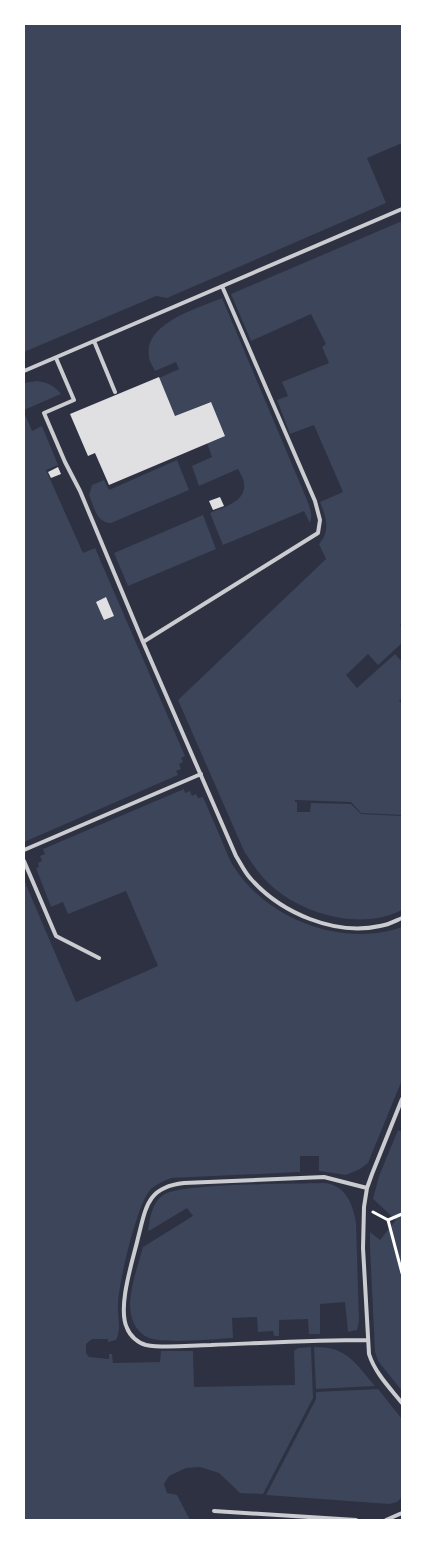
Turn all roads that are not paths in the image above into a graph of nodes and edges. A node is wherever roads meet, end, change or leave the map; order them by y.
1 (402, 209) edge
2 (222, 286) junction
3 (94, 341) junction
4 (56, 358) junction
5 (24, 371) edge
6 (115, 392) dead end
7 (143, 642) junction
8 (201, 774) junction
9 (24, 850) edge
10 (24, 861) edge
11 (402, 918) edge
12 (99, 958) dead end
13 (402, 1099) edge
14 (367, 1188) junction
15 (367, 1340) junction
16 (402, 1403) edge
17 (214, 1511) dead end
18 (402, 1513) edge
19 (356, 1520) edge
20 (386, 1520) edge

1 - 2 lane
2 - 3 lane
2 - 7 lane
3 - 4 lane
3 - 6 lane
4 - 5 lane
4 - 7 lane
7 - 8 lane
8 - 9 lane
8 - 11 lane
10 - 12 lane
13 - 14 lane
14 - 15 lane
14 - 15 lane
15 - 16 lane
17 - 19 lane
18 - 20 lane

